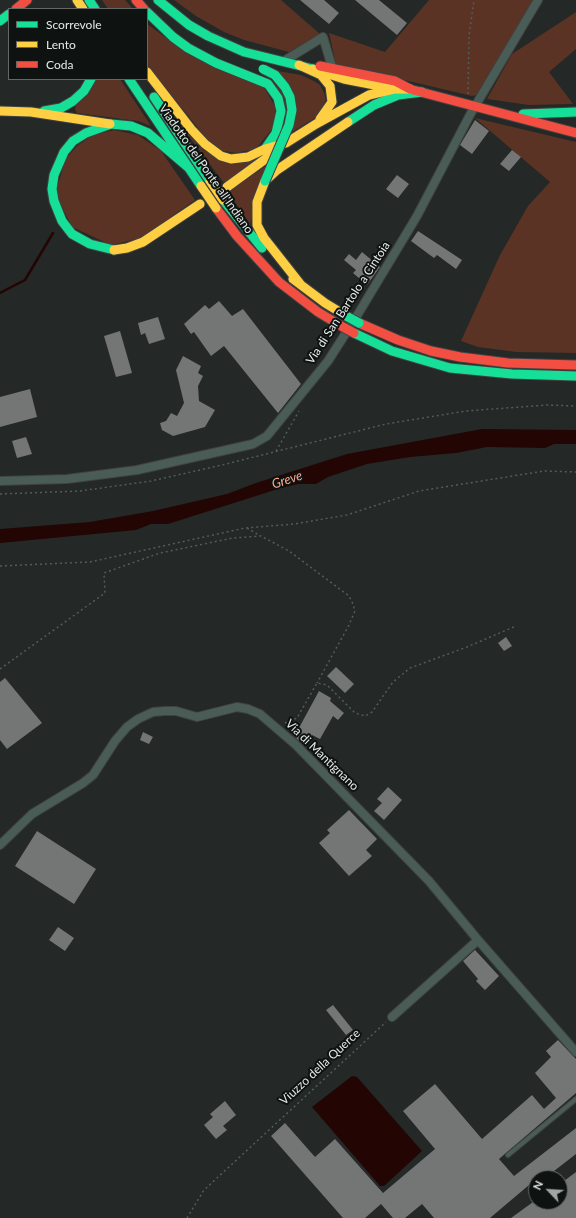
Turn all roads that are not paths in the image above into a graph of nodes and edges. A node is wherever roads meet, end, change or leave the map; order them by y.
1 (28, 0) edge
2 (136, 0) edge
3 (158, 0) edge
4 (538, 0) edge
5 (17, 8) edge
6 (143, 8) edge
7 (148, 13) edge
8 (8, 15) edge
9 (0, 21) edge
10 (157, 21) junction
11 (284, 61) junction
12 (299, 65) junction
13 (332, 67) junction
14 (148, 73) edge
15 (90, 80) edge
16 (130, 80) edge
17 (143, 80) edge
18 (410, 89) junction
19 (422, 92) junction
20 (475, 106) junction
21 (0, 111) edge
22 (31, 112) junction
23 (576, 112) edge
24 (510, 114) junction
25 (111, 124) junction
26 (316, 124) junction
27 (576, 133) edge
28 (286, 143) junction
29 (265, 149) junction
30 (189, 168) junction
31 (265, 181) junction
32 (227, 187) dead end
33 (200, 204) dead end
34 (301, 285) junction
35 (359, 319) junction
36 (576, 365) edge
37 (576, 376) edge
38 (0, 481) edge
39 (0, 845) edge
40 (478, 940) junction
41 (392, 1017) road end
42 (576, 1052) edge
43 (576, 1099) edge
44 (508, 1155) dead end

1 - 5 main road
2 - 6 main road
3 - 11 main road
4 - 20 street, Via di San Bartolo a Cintoia
7 - 10 main road
8 - 9 main road
10 - 29 main road
10 - 31 main road, bridge
11 - 12 main road
11 - 13 street
12 - 13 main road
12 - 18 main road
12 - 26 main road
13 - 18 main road
14 - 29 main road
15 - 22 main road
16 - 30 main road, Viadotto del Ponte all'Indiano
17 - 34 main road, Viadotto del Ponte all'Indiano, bridge
18 - 19 main road
18 - 26 main road
19 - 20 main road
19 - 31 main road
20 - 24 main road
20 - 35 street, Via di San Bartolo a Cintoia
21 - 22 main road
22 - 25 main road
23 - 24 main road
24 - 27 main road
25 - 30 main road
25 - 33 main road
26 - 28 main road
28 - 29 main road
28 - 32 main road
30 - 37 main road, Viadotto del Ponte all'Indiano, bridge
31 - 34 main road
34 - 35 main road, Viadotto del Ponte all'Indiano, bridge
35 - 36 main road, Viadotto del Ponte all'Indiano
35 - 38 street, Via di San Bartolo a Cintoia
39 - 40 street, Via di Mantignano
40 - 41 street
40 - 42 street, Via di Mantignano
43 - 44 lane

